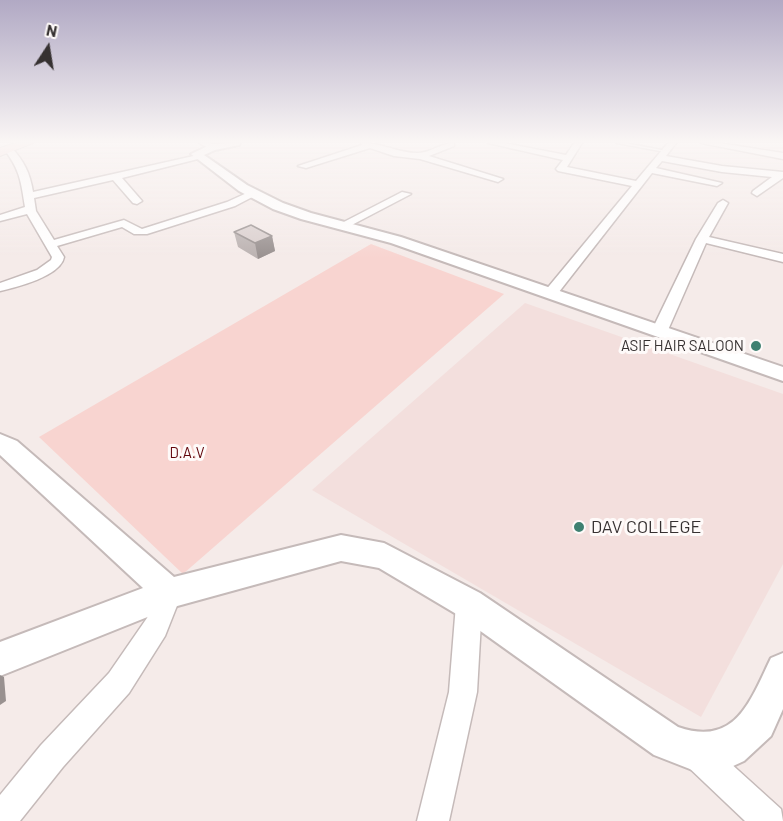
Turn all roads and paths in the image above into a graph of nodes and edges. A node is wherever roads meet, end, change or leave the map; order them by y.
1 (26, 181) edge
2 (91, 181) edge
3 (120, 181) edge
4 (239, 181) edge
5 (621, 181) edge
6 (642, 181) edge
7 (708, 181) edge
8 (773, 181) edge
9 (717, 183) dead end
10 (639, 185) junction
11 (757, 193) dead end
12 (253, 194) junction
13 (406, 194) dead end
14 (30, 195) junction
15 (137, 201) dead end
16 (723, 203) dead end
17 (31, 209) junction
18 (0, 218) edge
19 (342, 226) junction
20 (702, 239) junction
21 (51, 244) junction
22 (783, 258) edge
23 (0, 287) edge
24 (550, 294) junction
25 (660, 330) junction
26 (783, 374) edge
27 (0, 443) edge
28 (170, 593) junction
29 (469, 604) junction
30 (0, 659) edge
31 (783, 670) edge
32 (695, 752) junction
33 (0, 820) edge
34 (433, 821) edge
35 (769, 821) edge

1 - 14 street
2 - 14 street
3 - 15 street
4 - 12 street
5 - 10 street
6 - 10 street
7 - 9 street
8 - 11 street
10 - 24 street
12 - 19 street
12 - 21 street
13 - 19 street
14 - 17 street
16 - 20 street
17 - 18 street
17 - 21 street
19 - 24 street
20 - 22 street
20 - 25 street
21 - 23 street
24 - 25 street
25 - 26 street
27 - 28 street
28 - 29 street
28 - 30 street
28 - 33 street
29 - 32 street
29 - 34 street
31 - 32 street
32 - 35 street

